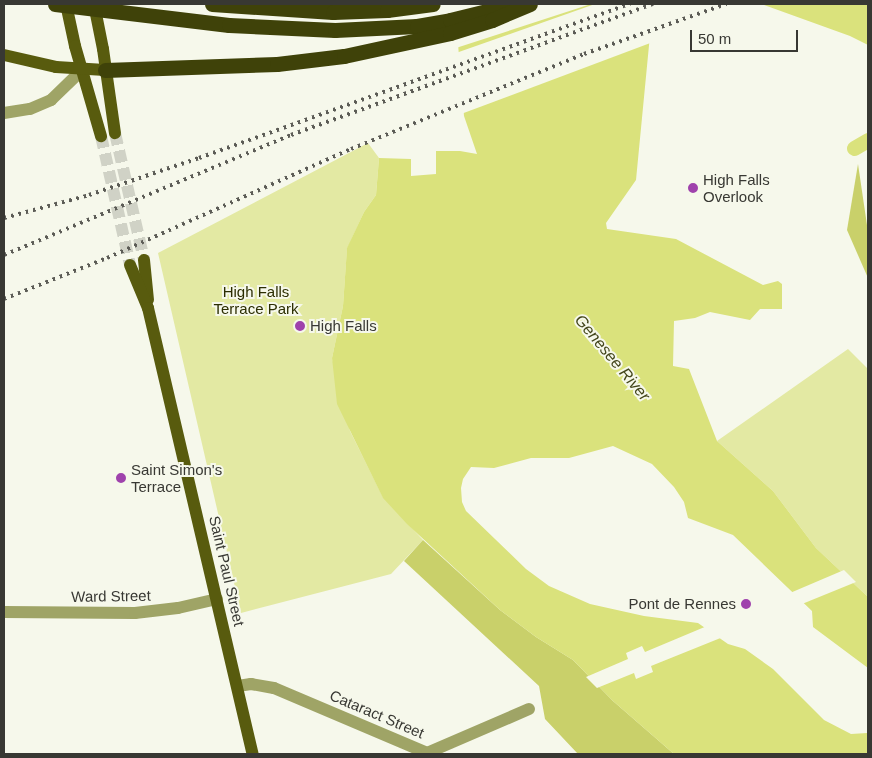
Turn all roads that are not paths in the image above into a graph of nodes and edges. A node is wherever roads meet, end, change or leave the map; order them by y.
1 (55, 4) edge
2 (66, 4) edge
3 (94, 4) edge
4 (212, 4) edge
5 (433, 4) edge
6 (515, 4) edge
7 (530, 4) edge
8 (450, 27) junction
9 (4, 55) edge
10 (82, 70) junction
11 (105, 70) junction
12 (4, 113) edge
13 (114, 133) tunnel mouth
14 (101, 136) tunnel mouth
15 (144, 260) tunnel mouth
16 (130, 265) tunnel mouth
17 (148, 308) junction
18 (216, 599) junction
19 (4, 612) edge
20 (238, 686) junction
21 (529, 709) dead end
22 (253, 754) edge

1 - 8 highway
2 - 10 main road
3 - 11 main road
4 - 5 highway
6 - 8 highway
7 - 8 highway
8 - 11 highway
9 - 10 main road
10 - 11 main road
10 - 12 street
10 - 14 main road
11 - 13 main road
15 - 17 main road, Saint Paul Street
16 - 17 main road, Saint Paul Street
17 - 18 main road, Saint Paul Street
18 - 19 street, Ward Street
18 - 20 main road, Saint Paul Street
20 - 21 street, Cataract Street
20 - 22 main road, Saint Paul Street

